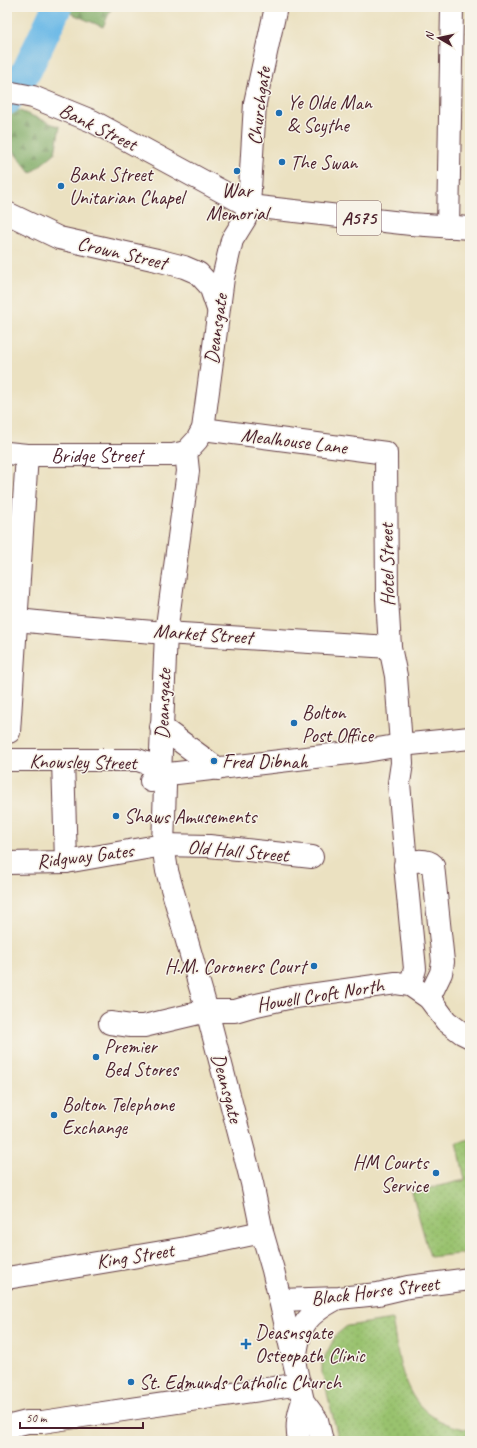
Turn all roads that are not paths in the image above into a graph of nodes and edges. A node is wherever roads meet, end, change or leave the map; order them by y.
1 (276, 7) edge
2 (452, 7) edge
3 (7, 92) edge
4 (249, 206) junction
5 (7, 213) edge
6 (448, 227) junction
7 (470, 228) edge
8 (219, 310) junction
9 (203, 429) junction
10 (186, 452) junction
11 (386, 453) joint
12 (17, 454) edge
13 (17, 620) junction
14 (166, 632) junction
15 (390, 646) junction
16 (161, 727) junction
17 (9, 732) dead end
18 (470, 738) edge
19 (401, 745) junction
20 (7, 760) edge
21 (63, 760) junction
22 (218, 768) junction
23 (156, 776) junction
24 (164, 845) junction
25 (312, 857) dead end
26 (417, 858) junction
27 (66, 862) junction
28 (7, 863) edge
29 (410, 985) junction
30 (429, 998) junction
31 (207, 1011) junction
32 (110, 1023) dead end
33 (470, 1037) edge
34 (262, 1232) junction
35 (7, 1278) edge
36 (470, 1279) edge
37 (339, 1298) junction
38 (280, 1300) junction
39 (295, 1362) junction
40 (301, 1393) junction
41 (14, 1425) edge
42 (299, 1441) edge
43 (322, 1441) edge

1 - 4 street, Churchgate
2 - 6 street
3 - 4 street, Bank Street / A575
4 - 6 street, A575
4 - 8 street, Deansgate
5 - 8 street, Crown Street
6 - 7 street, A575
8 - 9 street, Deansgate
9 - 10 street, Deansgate
9 - 11 street, Mealhouse Lane
10 - 12 street, Bridge Street
10 - 14 street, Deansgate
11 - 15 street, Hotel Street
12 - 13 street
13 - 14 street, Market Street
13 - 17 street
14 - 15 street, Market Street
14 - 16 street, Deansgate
15 - 19 street, Hotel Street
16 - 22 street
16 - 23 street, Deansgate
18 - 19 street
19 - 22 street
19 - 26 street, Hotel Street
20 - 21 street, Knowsley Street
21 - 23 street, Knowsley Street
21 - 27 street
22 - 23 street
23 - 24 street, Deansgate
24 - 25 street, Old Hall Street
24 - 27 street, Ridgway Gates
24 - 31 street, Deansgate
26 - 29 street, Hotel Street
26 - 30 street
27 - 28 street, Ridgway Gates
29 - 30 street, Howell Croft North
29 - 31 street, Howell Croft North
30 - 33 street, Howell Croft North
31 - 32 street, Howell Croft North
31 - 34 street, Deansgate
34 - 35 street, King Street
34 - 38 street, Deansgate
36 - 37 street, Black Horse Street
37 - 38 street, Black Horse Street
37 - 39 street
38 - 39 street, Deansgate
39 - 40 street, Deansgate
40 - 41 street
40 - 42 street, Deansgate
40 - 43 street, Deansgate

